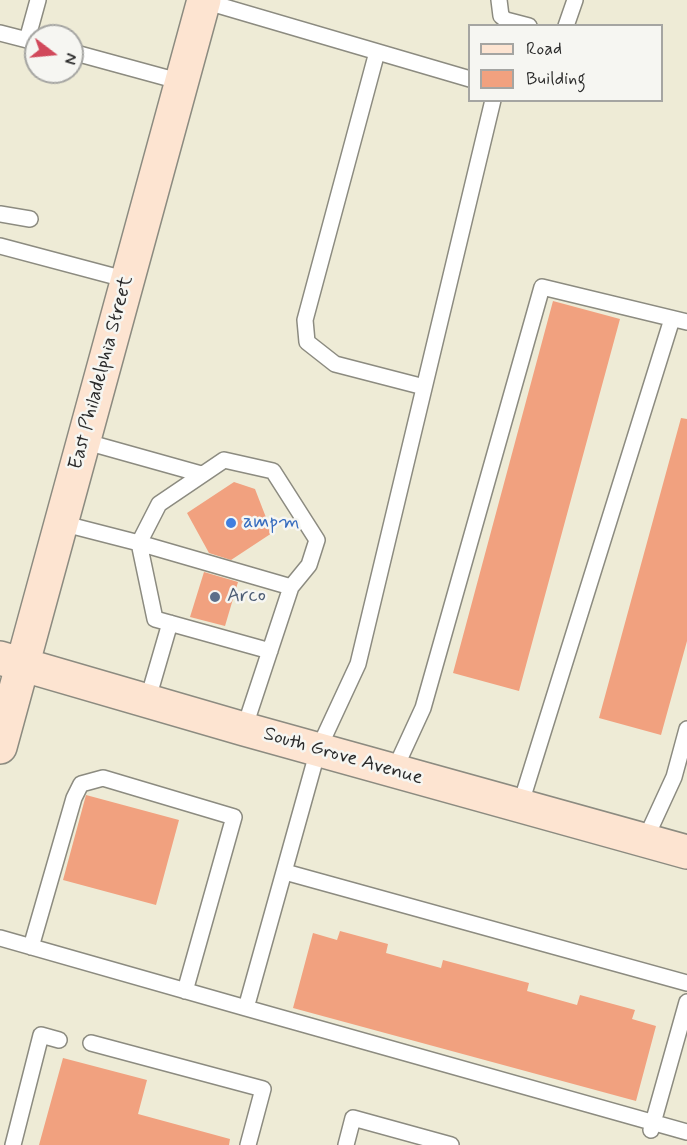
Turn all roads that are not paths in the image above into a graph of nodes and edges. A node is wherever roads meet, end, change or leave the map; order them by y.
1 (39, 0) edge
2 (204, 0) edge
3 (500, 0) edge
4 (575, 0) edge
5 (35, 24) edge
6 (521, 24) edge
7 (567, 24) edge
8 (0, 33) edge
9 (24, 39) edge
10 (377, 52) junction
11 (84, 55) edge
12 (468, 79) edge
13 (182, 82) junction
14 (493, 102) edge
15 (0, 214) edge
16 (30, 219) dead end
17 (0, 246) edge
18 (128, 280) junction
19 (672, 319) junction
20 (687, 322) edge
21 (424, 387) junction
22 (84, 441) junction
23 (201, 474) junction
24 (61, 523) junction
25 (139, 543) junction
26 (291, 587) junction
27 (170, 623) junction
28 (270, 651) junction
29 (11, 661) edge
30 (147, 702) junction
31 (244, 729) junction
32 (687, 729) edge
33 (0, 747) edge
34 (318, 750) junction
35 (393, 771) junction
36 (520, 806) junction
37 (645, 840) junction
38 (687, 852) edge
39 (285, 872) junction
40 (0, 938) edge
41 (31, 947) junction
42 (687, 983) edge
43 (185, 991) junction
44 (687, 1002) edge
45 (246, 1008) junction
46 (58, 1040) dead end
47 (90, 1043) dead end
48 (652, 1126) junction
49 (687, 1132) edge
50 (13, 1145) edge
51 (248, 1145) edge
52 (346, 1145) edge
53 (451, 1145) edge

1 - 5 lane
2 - 10 lane
2 - 13 street, East Philadelphia Street
3 - 6 lane
4 - 7 lane
8 - 9 lane
10 - 12 lane
10 - 21 lane
11 - 13 lane
13 - 18 street, East Philadelphia Street
14 - 21 lane
15 - 16 lane
17 - 18 lane
18 - 22 street, East Philadelphia Street
19 - 20 lane
19 - 35 lane
19 - 36 lane
21 - 34 lane
22 - 23 lane
22 - 24 street, East Philadelphia Street
23 - 25 lane
23 - 26 lane
24 - 25 lane
24 - 29 street, East Philadelphia Street
25 - 26 lane
25 - 27 lane
26 - 28 lane
27 - 28 lane
27 - 30 lane
28 - 31 lane
29 - 30 street, South Grove Avenue
29 - 33 street, East Philadelphia Street
30 - 31 street, South Grove Avenue
31 - 34 street, South Grove Avenue
32 - 37 lane
34 - 35 street, South Grove Avenue
34 - 39 lane
35 - 36 street, South Grove Avenue
36 - 37 street, South Grove Avenue
37 - 38 street, South Grove Avenue
39 - 42 lane
39 - 45 lane
40 - 41 lane
41 - 43 lane
41 - 43 lane
43 - 45 lane
44 - 48 lane
45 - 48 lane
46 - 50 lane
47 - 51 lane
48 - 49 lane
52 - 53 lane

